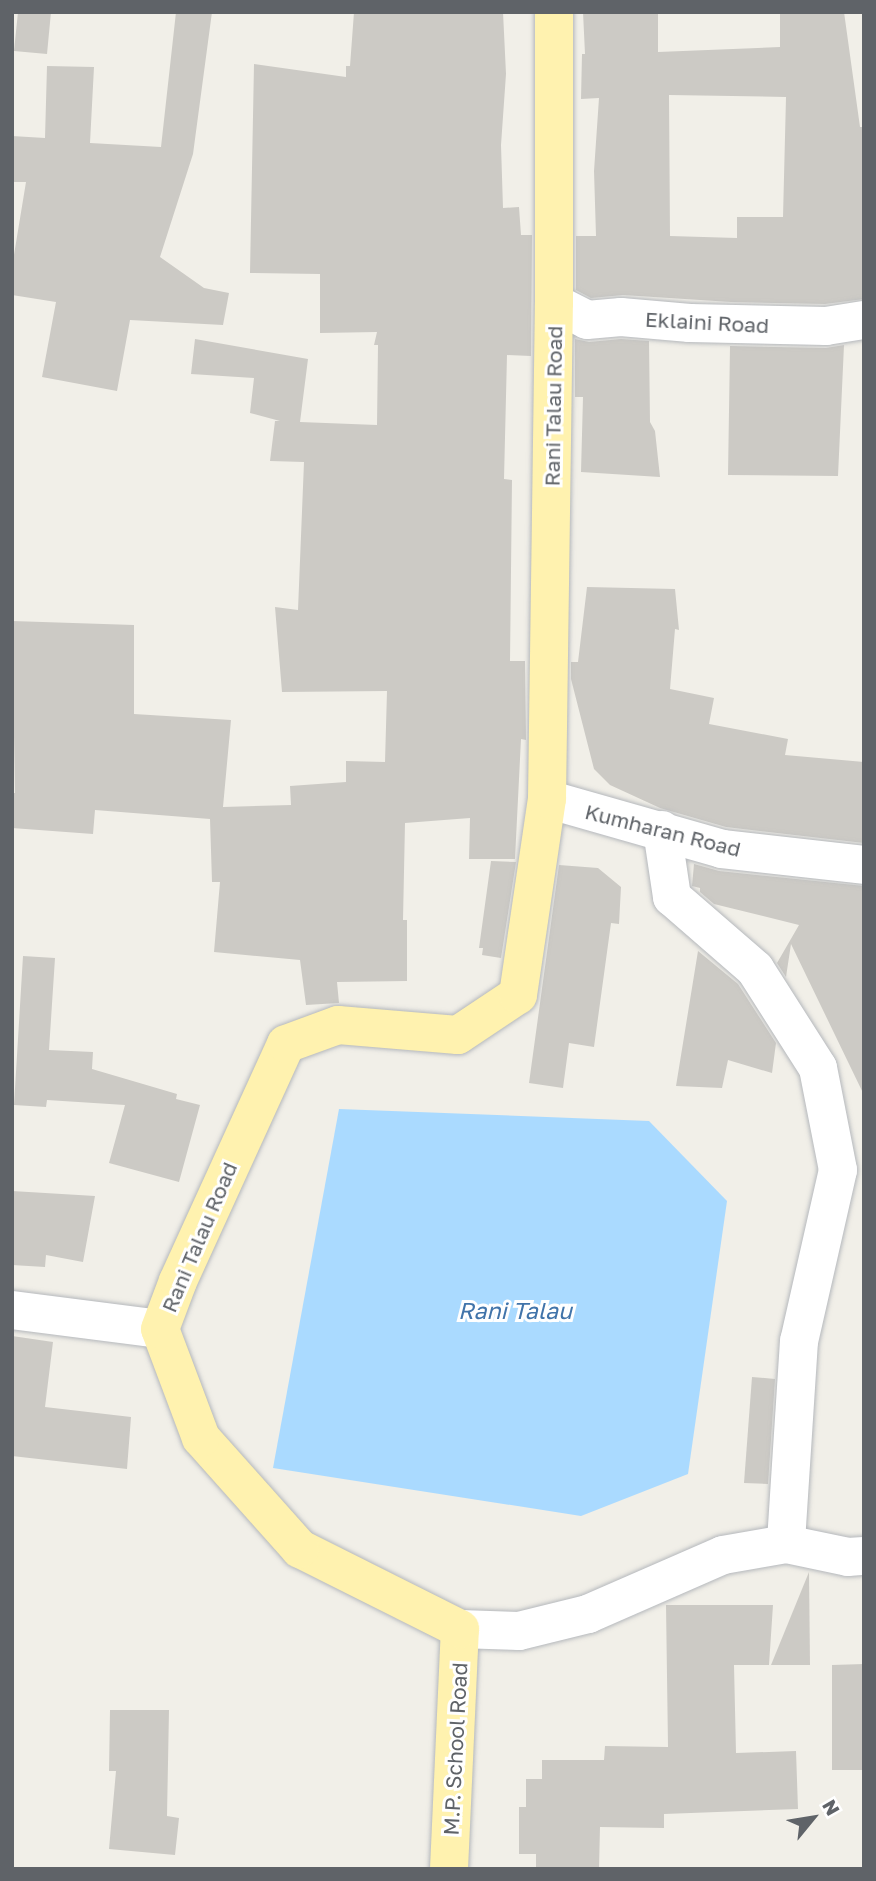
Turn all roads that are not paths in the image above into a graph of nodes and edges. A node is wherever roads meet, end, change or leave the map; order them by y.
1 (554, 12) edge
2 (554, 303) junction
3 (864, 320) edge
4 (547, 799) junction
5 (662, 830) junction
6 (864, 865) edge
7 (12, 1310) edge
8 (160, 1329) junction
9 (786, 1544) junction
10 (864, 1556) edge
11 (460, 1629) junction
12 (449, 1869) edge

1 - 2 main road, Rani Talau Road
2 - 3 street, Eklaini Road
2 - 4 main road, Rani Talau Road
4 - 5 street, Kumharan Road
4 - 8 main road, Rani Talau Road
5 - 6 street, Kumharan Road
5 - 9 street
7 - 8 street
8 - 11 main road, Rani Talau Road
9 - 10 street
9 - 11 street
11 - 12 main road, M.P. School Road

